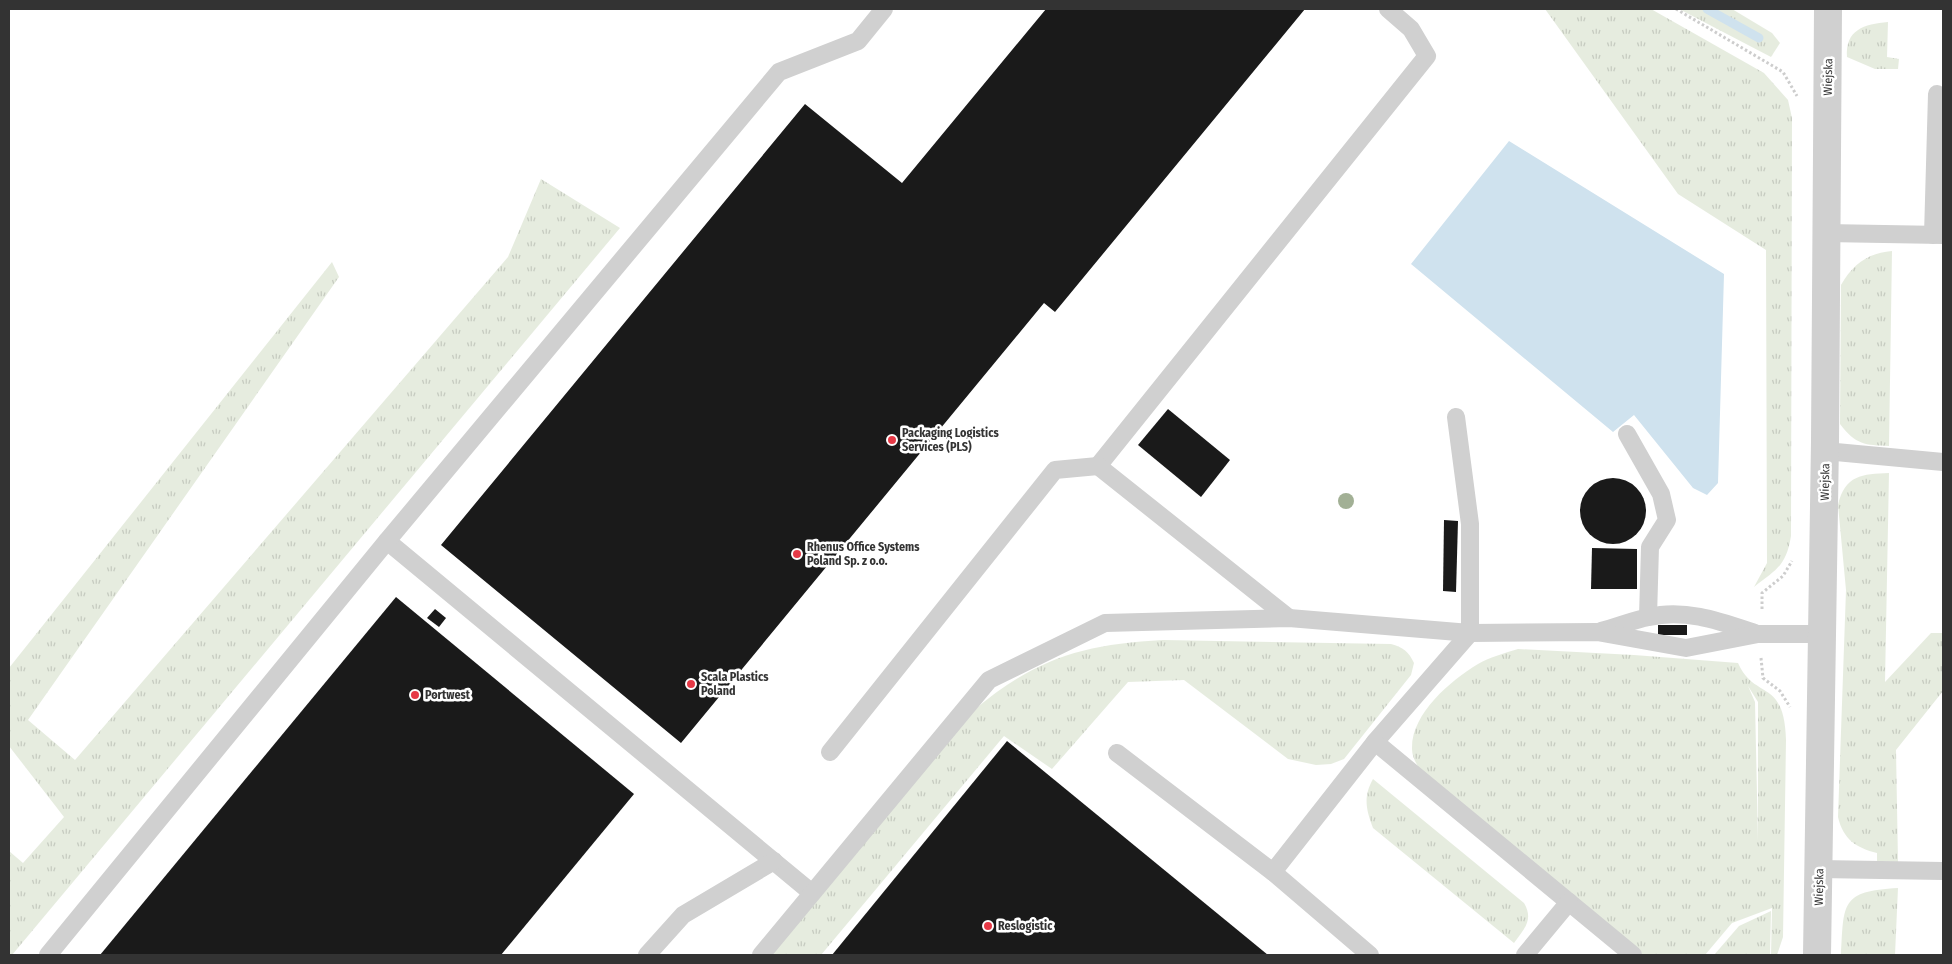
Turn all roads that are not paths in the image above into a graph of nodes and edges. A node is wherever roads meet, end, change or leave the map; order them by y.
1 (884, 9) edge
2 (1388, 9) edge
3 (1828, 9) edge
4 (1937, 94) dead end
5 (1825, 233) junction
6 (1938, 235) edge
7 (1456, 417) dead end
8 (1626, 434) dead end
9 (1825, 451) junction
10 (1943, 462) edge
11 (1098, 466) junction
12 (387, 542) junction
13 (1648, 617) junction
14 (1289, 618) junction
15 (1597, 632) junction
16 (1470, 633) junction
17 (1758, 634) junction
18 (1822, 634) junction
19 (1375, 742) junction
20 (830, 752) dead end
21 (1117, 753) dead end
22 (774, 861) junction
23 (1819, 868) junction
24 (1943, 871) edge
25 (1273, 872) junction
26 (812, 892) junction
27 (1569, 902) junction
28 (48, 955) edge
29 (647, 955) edge
30 (761, 955) edge
31 (1370, 955) edge
32 (1525, 955) edge
33 (1633, 955) edge
34 (1817, 955) edge

1 - 12 lane
2 - 11 lane
3 - 5 street, Wiejska
4 - 6 lane
5 - 6 lane
5 - 9 street, Wiejska
7 - 16 lane
8 - 13 lane
9 - 10 lane
9 - 18 street, Wiejska
11 - 14 lane
11 - 20 lane
12 - 22 lane
12 - 28 lane
13 - 15 lane
13 - 17 lane
14 - 16 lane
14 - 26 lane
15 - 16 lane
15 - 17 lane
16 - 19 lane
17 - 18 lane
18 - 23 street, Wiejska
19 - 25 lane
19 - 27 lane
21 - 25 lane
22 - 26 lane
22 - 29 lane
23 - 24 lane
23 - 34 street, Wiejska
25 - 31 lane
26 - 30 lane
27 - 32 lane
27 - 33 lane

